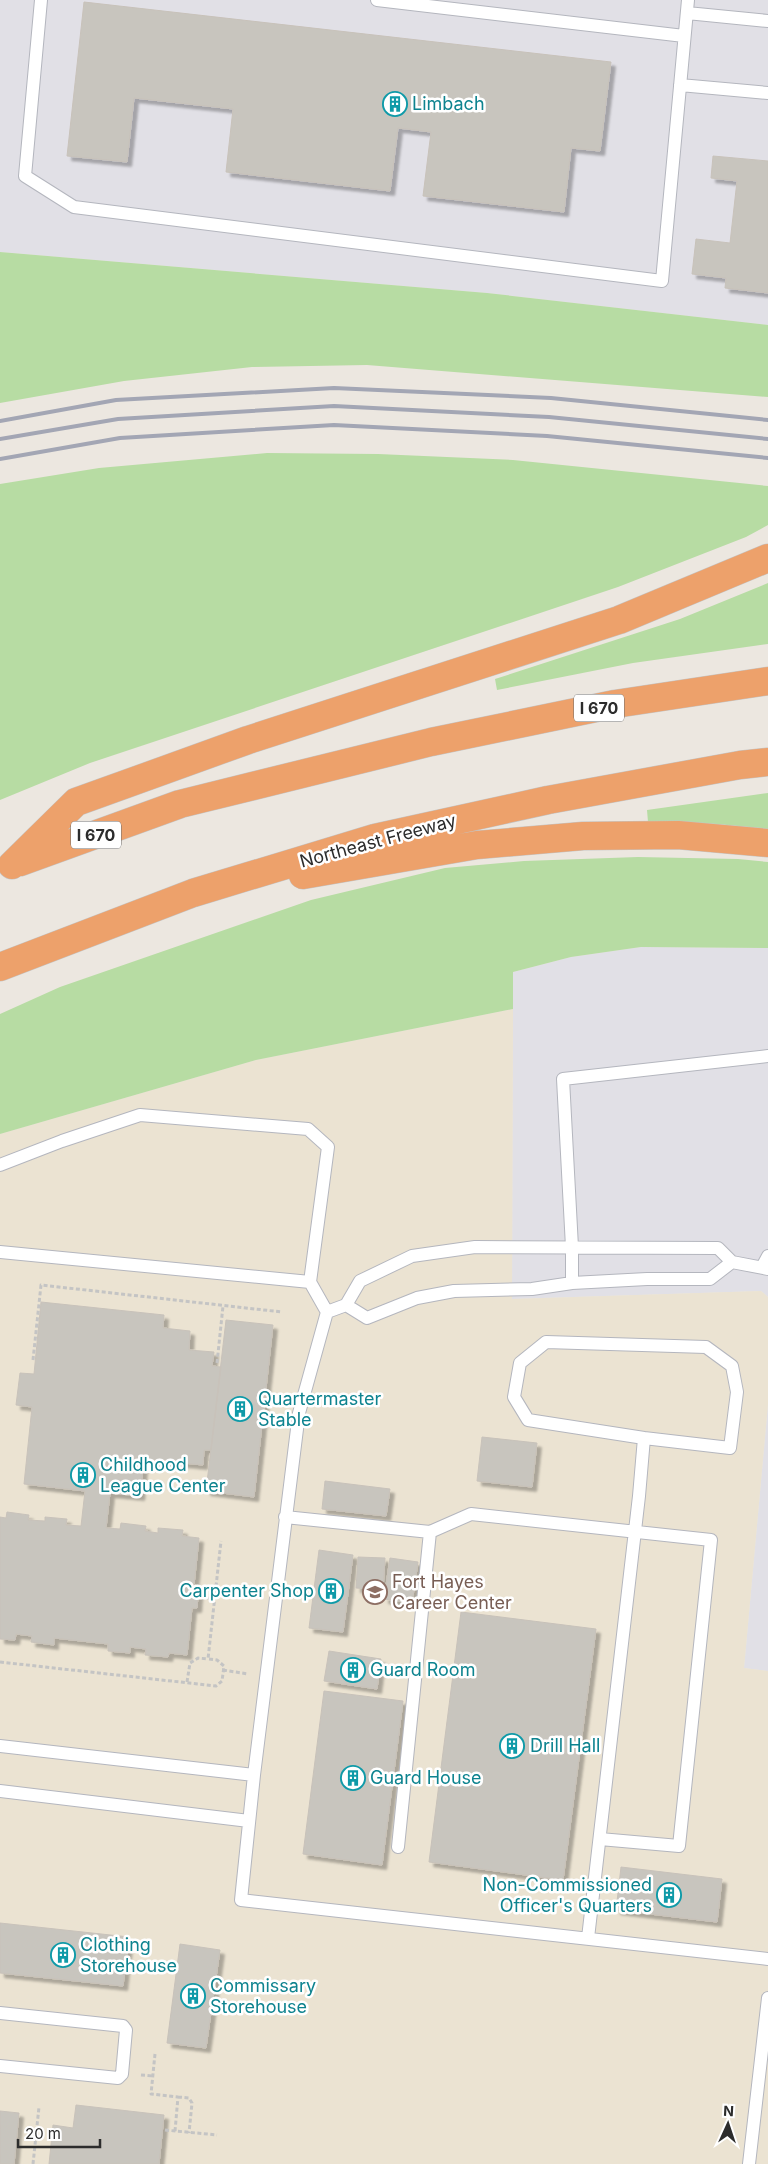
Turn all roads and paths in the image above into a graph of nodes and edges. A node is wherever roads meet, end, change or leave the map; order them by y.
1 (41, 0) edge
2 (377, 0) edge
3 (688, 6) edge
4 (768, 21) edge
5 (684, 36) junction
6 (680, 85) junction
7 (768, 93) edge
8 (768, 558) edge
9 (768, 681) edge
10 (768, 762) edge
11 (768, 843) edge
12 (6, 868) edge
13 (193, 893) junction
14 (0, 967) edge
15 (768, 1056) edge
16 (0, 1165) edge
17 (572, 1247) junction
18 (0, 1252) edge
19 (732, 1262) junction
20 (766, 1264) edge
21 (310, 1282) junction
22 (572, 1283) junction
23 (346, 1305) junction
24 (223, 1306) junction
25 (282, 1312) dead end
26 (327, 1312) junction
27 (33, 1360) dead end
28 (217, 1363) dead end
29 (644, 1438) junction
30 (285, 1517) junction
31 (634, 1531) junction
32 (430, 1532) junction
33 (221, 1541) dead end
34 (201, 1597) dead end
35 (215, 1599) junction
36 (208, 1659) junction
37 (0, 1662) edge
38 (187, 1682) junction
39 (0, 1746) edge
40 (254, 1775) junction
41 (0, 1791) edge
42 (249, 1821) junction
43 (600, 1839) junction
44 (398, 1846) dead end
45 (588, 1938) junction
46 (768, 1959) edge
47 (768, 1998) edge
48 (0, 2013) edge
49 (155, 2054) dead end
50 (0, 2066) edge
51 (178, 2097) junction
52 (38, 2107) dead end
53 (165, 2130) dead end
54 (175, 2131) junction
55 (189, 2133) junction
56 (217, 2136) dead end
57 (33, 2164) edge
58 (750, 2164) edge

1 - 6 lane
2 - 5 lane
3 - 4 lane
3 - 5 lane
5 - 6 lane
6 - 7 lane
8 - 12 highway
9 - 12 highway, I 670
10 - 13 highway, Northeast Freeway
11 - 13 highway
13 - 14 highway, Northeast Freeway
15 - 17 lane
16 - 21 lane
17 - 19 lane
17 - 22 lane
17 - 23 lane
18 - 21 lane
19 - 20 lane
19 - 22 lane
21 - 26 lane
22 - 23 lane
23 - 26 lane
24 - 25 path
24 - 27 path
24 - 28 path
26 - 30 lane
29 - 29 lane
29 - 31 lane
30 - 32 lane
30 - 40 lane
31 - 32 lane
31 - 43 lane
31 - 43 lane
32 - 44 lane
33 - 35 path
34 - 35 path
35 - 36 path
36 - 38 path
36 - 38 path
37 - 38 path
39 - 40 lane
40 - 42 lane
41 - 42 lane
42 - 45 lane
43 - 45 lane
45 - 46 lane
47 - 58 lane
48 - 50 lane
49 - 51 path
51 - 54 path
51 - 55 path
52 - 57 path
53 - 54 path
54 - 55 path
55 - 56 path

